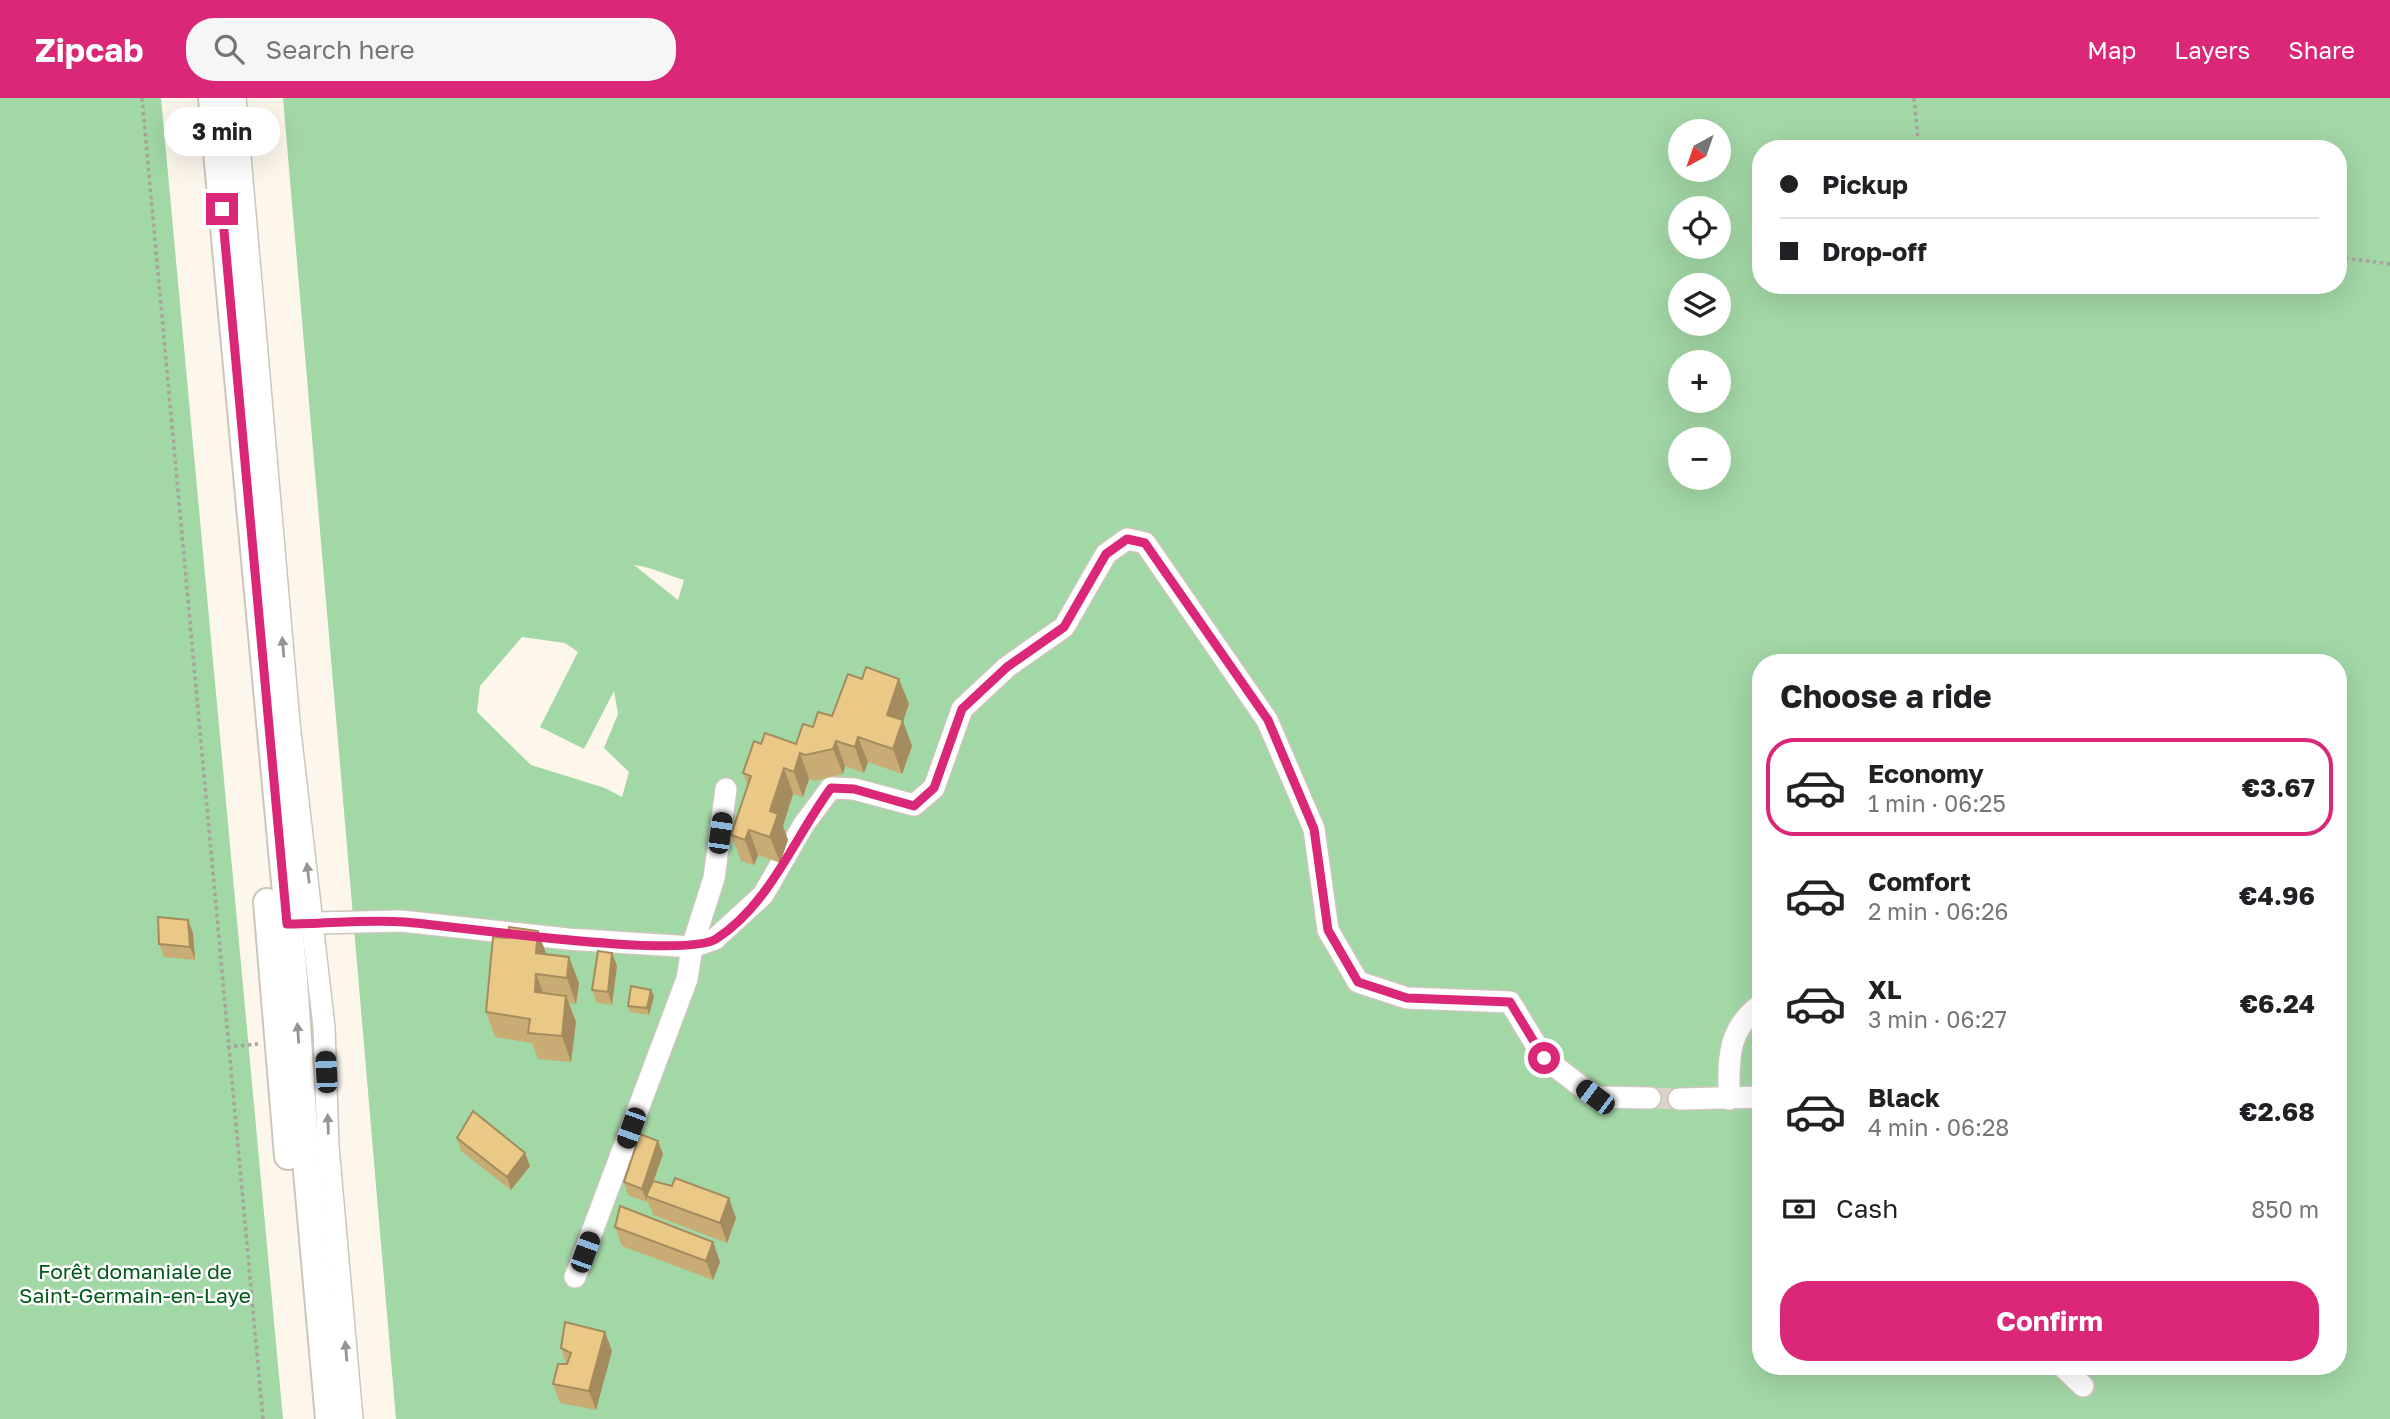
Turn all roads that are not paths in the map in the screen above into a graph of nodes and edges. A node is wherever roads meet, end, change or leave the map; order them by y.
1 (196, 98) edge
2 (212, 98) edge
3 (235, 98) edge
4 (726, 789) dead end
5 (278, 924) junction
6 (314, 924) junction
7 (692, 947) junction
8 (1752, 1012) edge
9 (1650, 1098) tunnel mouth
10 (1752, 1098) edge
11 (1679, 1099) tunnel mouth
12 (1729, 1099) junction
13 (575, 1277) dead end
14 (2071, 1375) edge
15 (2083, 1386) dead end
16 (311, 1419) edge
17 (328, 1419) edge
18 (352, 1419) edge

1 - 5 main road
2 - 5 main road
6 -> 3 lane
4 - 7 lane
5 - 6 lane
5 - 16 main road
17 -> 5 main road
6 - 7 lane
18 -> 6 lane
7 - 9 lane
7 - 13 lane
8 - 12 lane
10 - 12 lane
11 - 12 lane
14 - 15 lane

